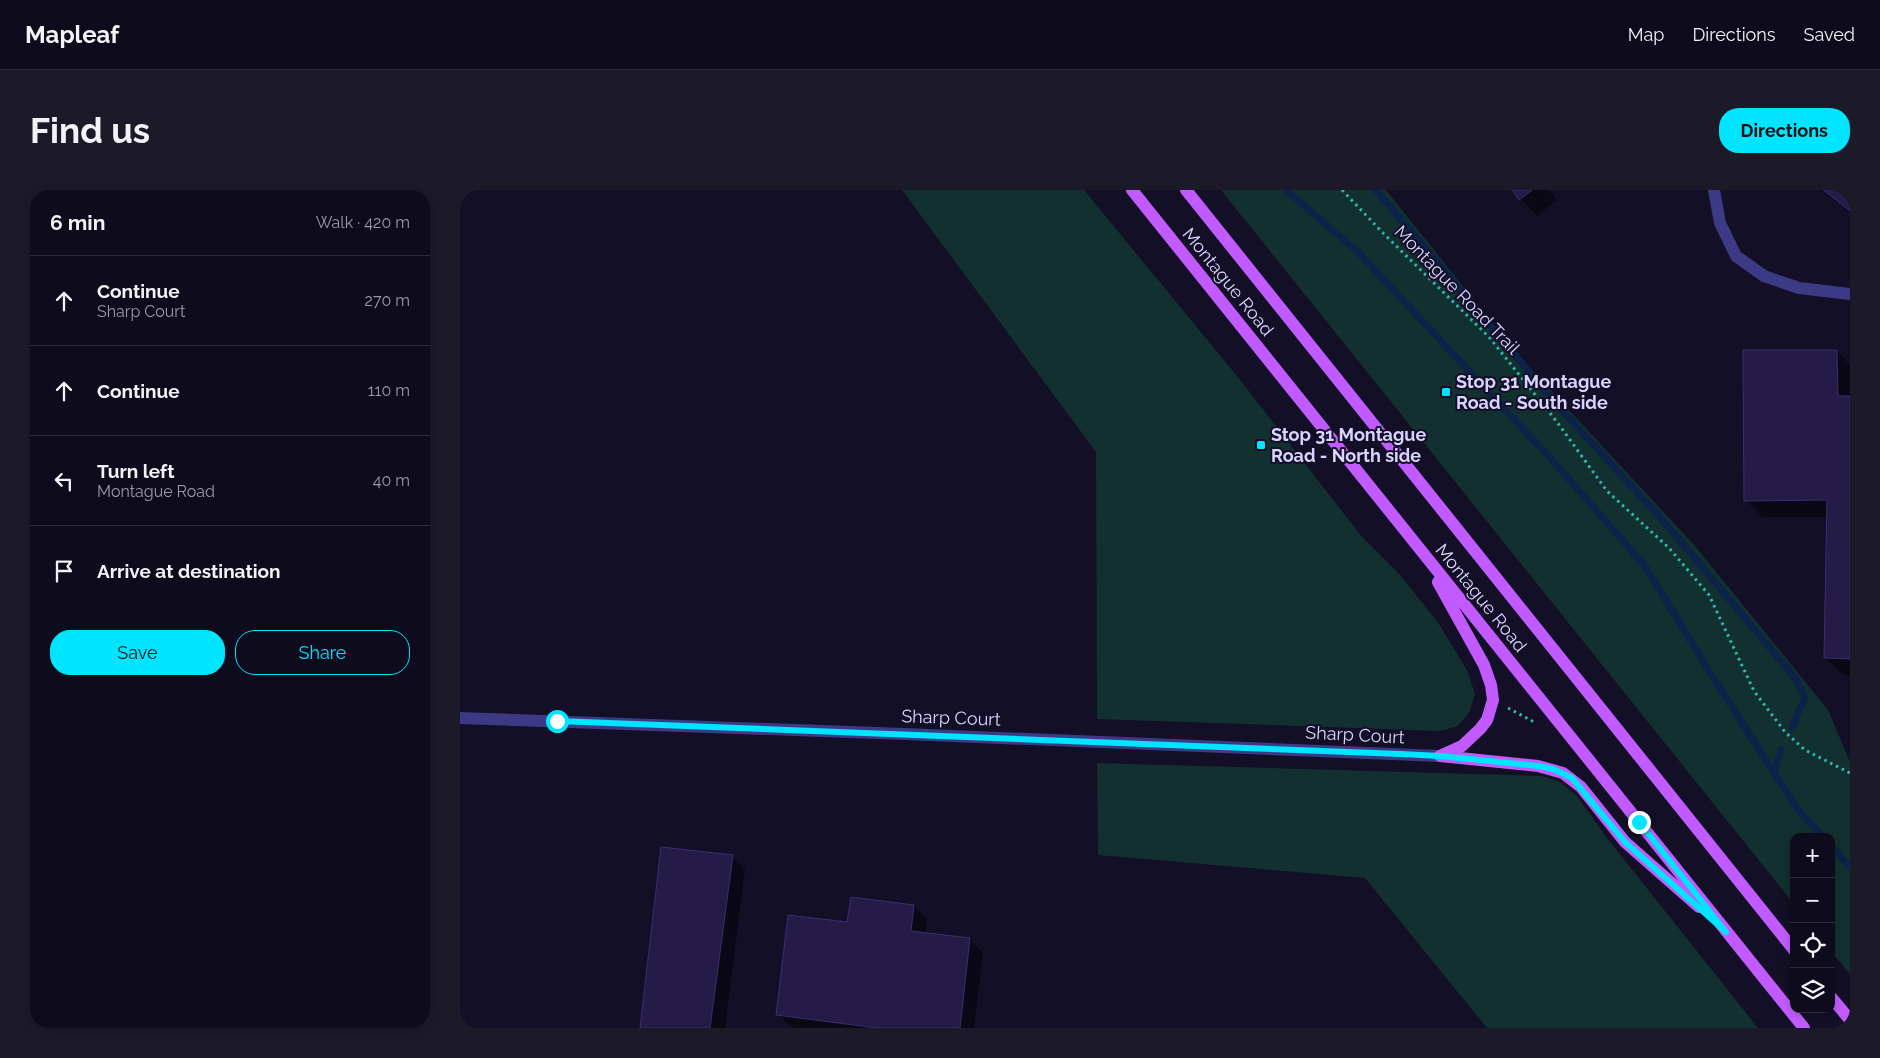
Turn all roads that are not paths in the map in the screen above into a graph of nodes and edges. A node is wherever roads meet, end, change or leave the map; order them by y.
1 (1132, 190) edge
2 (1186, 190) edge
3 (1714, 190) edge
4 (1850, 294) edge
5 (1421, 552) junction
6 (460, 718) edge
7 (1440, 756) junction
8 (1726, 932) junction
9 (1790, 945) edge
10 (1835, 1002) edge
11 (1850, 1020) edge
12 (1804, 1028) edge

1 - 5 main road, Montague Road
2 - 9 main road, Montague Road
3 - 4 street
5 - 7 main road
5 - 8 main road, Montague Road
6 - 7 street, Sharp Court
7 - 8 main road
8 - 12 main road, Montague Road
10 - 11 main road

